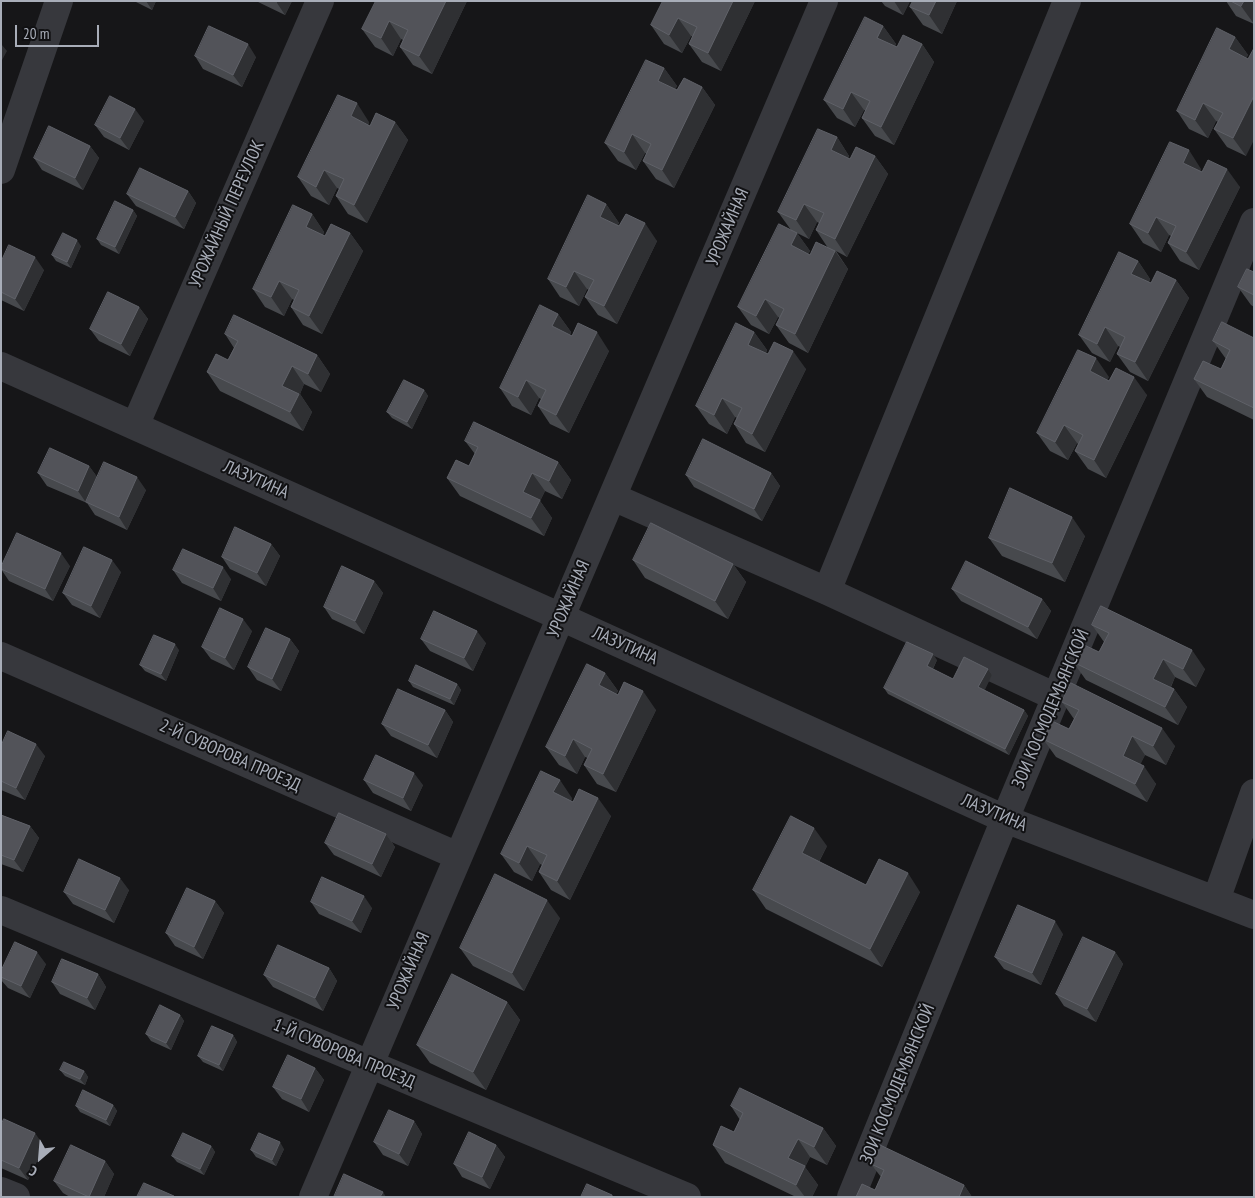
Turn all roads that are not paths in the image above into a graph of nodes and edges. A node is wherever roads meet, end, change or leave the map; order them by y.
1 (59, 1) edge
2 (320, 1) edge
3 (824, 1) edge
4 (1067, 1) edge
5 (1, 170) edge
6 (1254, 222) edge
7 (1, 366) edge
8 (135, 426) junction
9 (613, 497) junction
10 (827, 591) junction
11 (562, 617) junction
12 (1, 656) edge
13 (1056, 697) junction
14 (1254, 792) edge
15 (1005, 819) junction
16 (458, 856) junction
17 (1216, 900) junction
18 (1, 910) edge
19 (1254, 915) edge
20 (368, 1064) junction
21 (1, 1191) edge
22 (16, 1197) edge
23 (312, 1197) edge
24 (687, 1197) edge
25 (851, 1197) edge

1 - 5 street
2 - 8 street, УРОЖАЙНЫЙ ПЕРЕУЛОК
3 - 9 street, УРОЖАЙНАЯ
4 - 10 street
6 - 13 street, ЗОИ КОСМОДЕМЬЯНСКОЙ
7 - 8 street, ЛАЗУТИНА
8 - 11 street, ЛАЗУТИНА
9 - 10 street
9 - 11 street, УРОЖАЙНАЯ
10 - 13 street
11 - 15 street, ЛАЗУТИНА
11 - 16 street, УРОЖАЙНАЯ
12 - 16 street, 2-Й СУВОРОВА ПРОЕЗД
13 - 15 street, ЗОИ КОСМОДЕМЬЯНСКОЙ
14 - 17 street
15 - 17 street, ЛАЗУТИНА
15 - 25 street, ЗОИ КОСМОДЕМЬЯНСКОЙ
16 - 20 street, УРОЖАЙНАЯ
17 - 19 street, ЛАЗУТИНА
18 - 20 street, 1-Й СУВОРОВА ПРОЕЗД
20 - 23 street, УРОЖАЙНАЯ
20 - 24 street, 1-Й СУВОРОВА ПРОЕЗД
21 - 22 street

